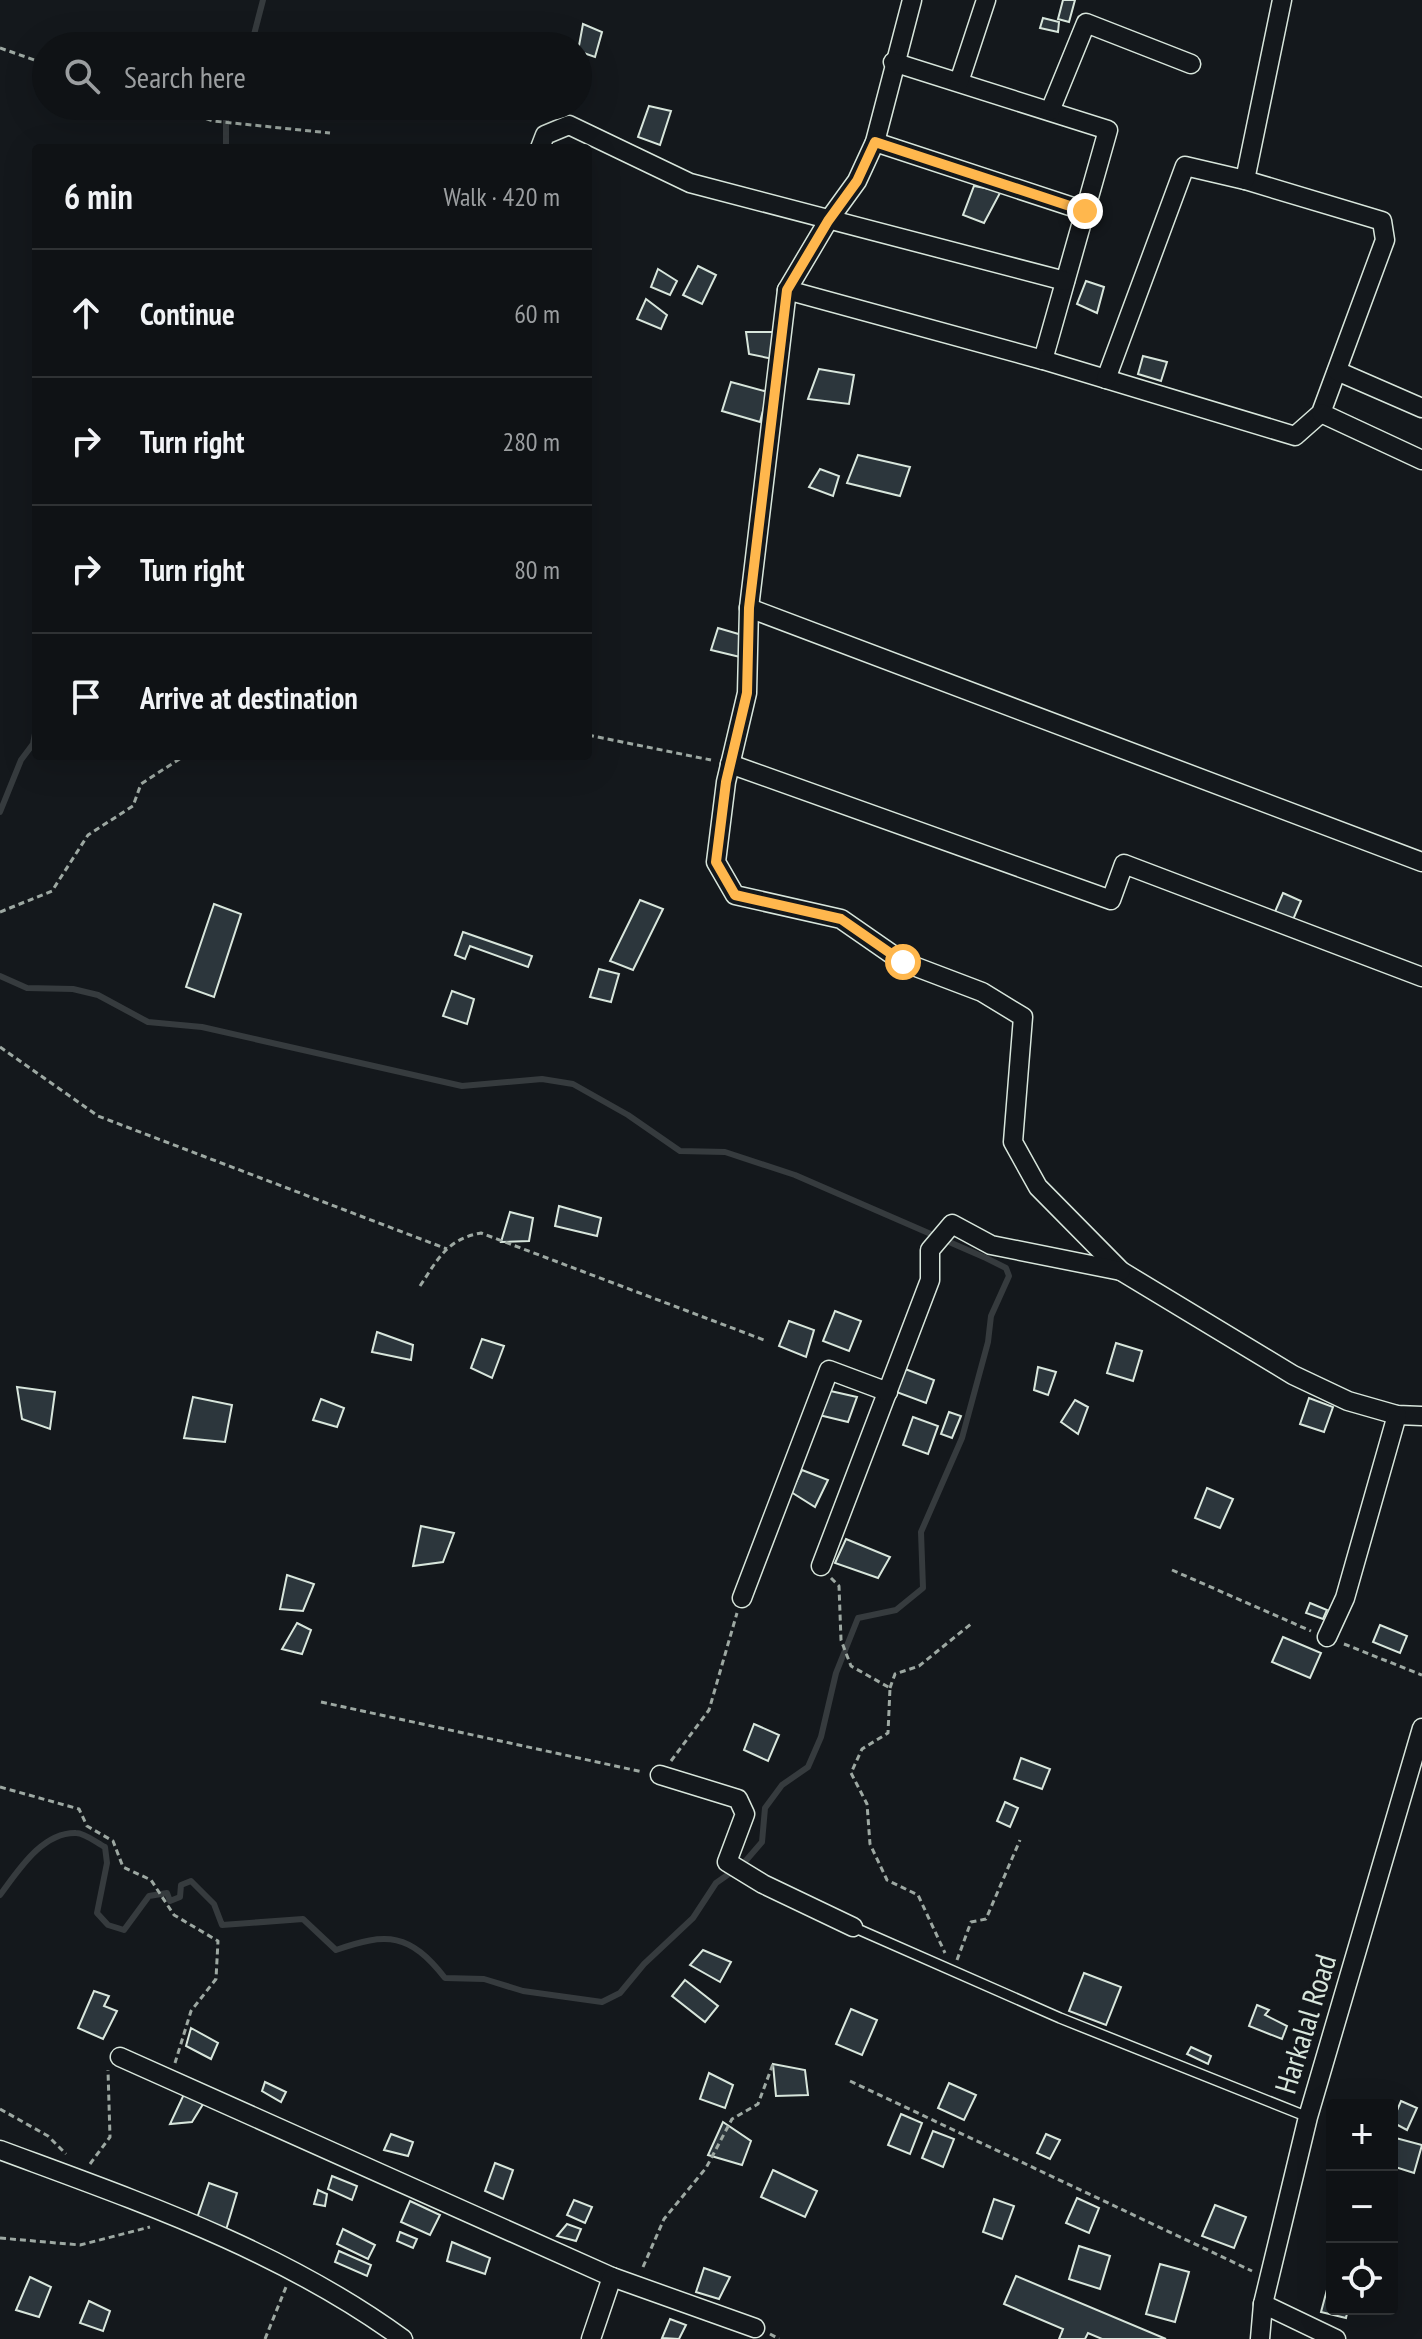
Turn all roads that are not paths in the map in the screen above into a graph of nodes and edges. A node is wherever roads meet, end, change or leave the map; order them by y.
1 (912, 0) edge
2 (986, 0) edge
3 (1282, 0) edge
4 (893, 62) junction
5 (1191, 64) dead end
6 (959, 82) junction
7 (1050, 111) junction
8 (875, 142) junction
9 (542, 144) edge
10 (1245, 180) junction
11 (1085, 211) junction
12 (828, 221) junction
13 (1065, 281) junction
14 (787, 290) junction
15 (1043, 360) junction
16 (1337, 371) junction
17 (1106, 379) junction
18 (1422, 408) edge
19 (1321, 413) junction
20 (1422, 460) edge
21 (749, 608) junction
22 (730, 764) junction
23 (1422, 862) edge
24 (1422, 977) edge
25 (1121, 1271) junction
26 (888, 1392) junction
27 (1397, 1415) junction
28 (1422, 1416) edge
29 (821, 1566) road end
30 (742, 1598) road end
31 (1327, 1637) road end
32 (1422, 1728) edge
33 (660, 1775) road end
34 (853, 1927) joint
35 (120, 2057) road end
36 (1308, 2117) junction
37 (0, 2150) edge
38 (612, 2277) junction
39 (1263, 2304) junction
40 (755, 2328) dead end
41 (403, 2339) edge
42 (591, 2339) edge
43 (1260, 2339) edge
44 (1336, 2339) edge

1 - 4 street
2 - 6 street
3 - 10 street
4 - 6 street
4 - 8 street
5 - 7 street
6 - 7 street
7 - 11 street
8 - 11 street
8 - 12 street
9 - 12 street
10 - 16 street
10 - 17 street
11 - 13 street
12 - 13 street
12 - 14 street
13 - 15 street
14 - 15 street
14 - 21 street
15 - 17 street
16 - 18 street
16 - 19 street
17 - 19 street
19 - 20 street
21 - 22 street
21 - 23 street
22 - 24 street
22 - 25 street
25 - 26 street
25 - 27 street
26 - 29 street
26 - 30 street
27 - 28 street
27 - 31 street
32 - 36 street, Harkalal Road
33 - 34 street
34 - 36 lane
35 - 38 street
36 - 39 street, Harkalal Road
37 - 41 street
38 - 40 street
38 - 42 street
39 - 43 street, Harkalal Road
39 - 44 street

